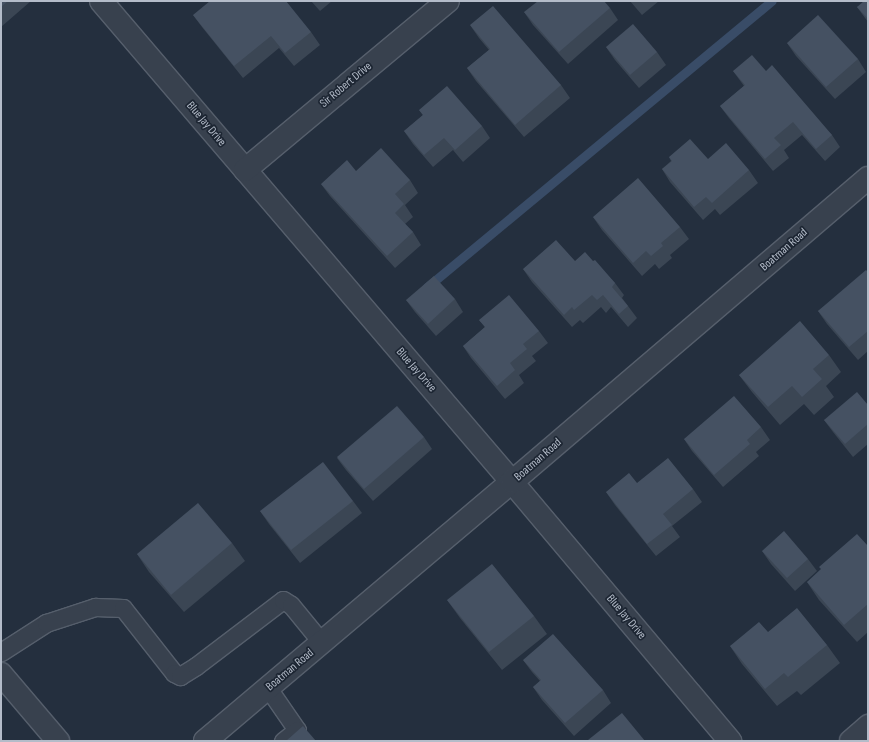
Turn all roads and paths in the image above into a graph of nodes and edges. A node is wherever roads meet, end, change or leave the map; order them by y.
1 (101, 1) edge
2 (448, 1) edge
3 (244, 170) junction
4 (868, 178) edge
5 (512, 482) junction
6 (322, 643) junction
7 (1, 652) edge
8 (1, 674) edge
9 (268, 688) junction
10 (868, 726) edge
11 (58, 741) edge
12 (205, 741) edge
13 (283, 741) edge
14 (730, 741) edge
15 (851, 741) edge

1 - 3 street, Blue Jay Drive
2 - 3 street, Sir Robert Drive
3 - 5 street, Blue Jay Drive
4 - 5 street, Boatman Road
5 - 6 street, Boatman Road
5 - 14 street, Blue Jay Drive
6 - 7 lane
6 - 9 street, Boatman Road
8 - 11 street
9 - 12 street, Boatman Road
9 - 13 lane
10 - 15 street

